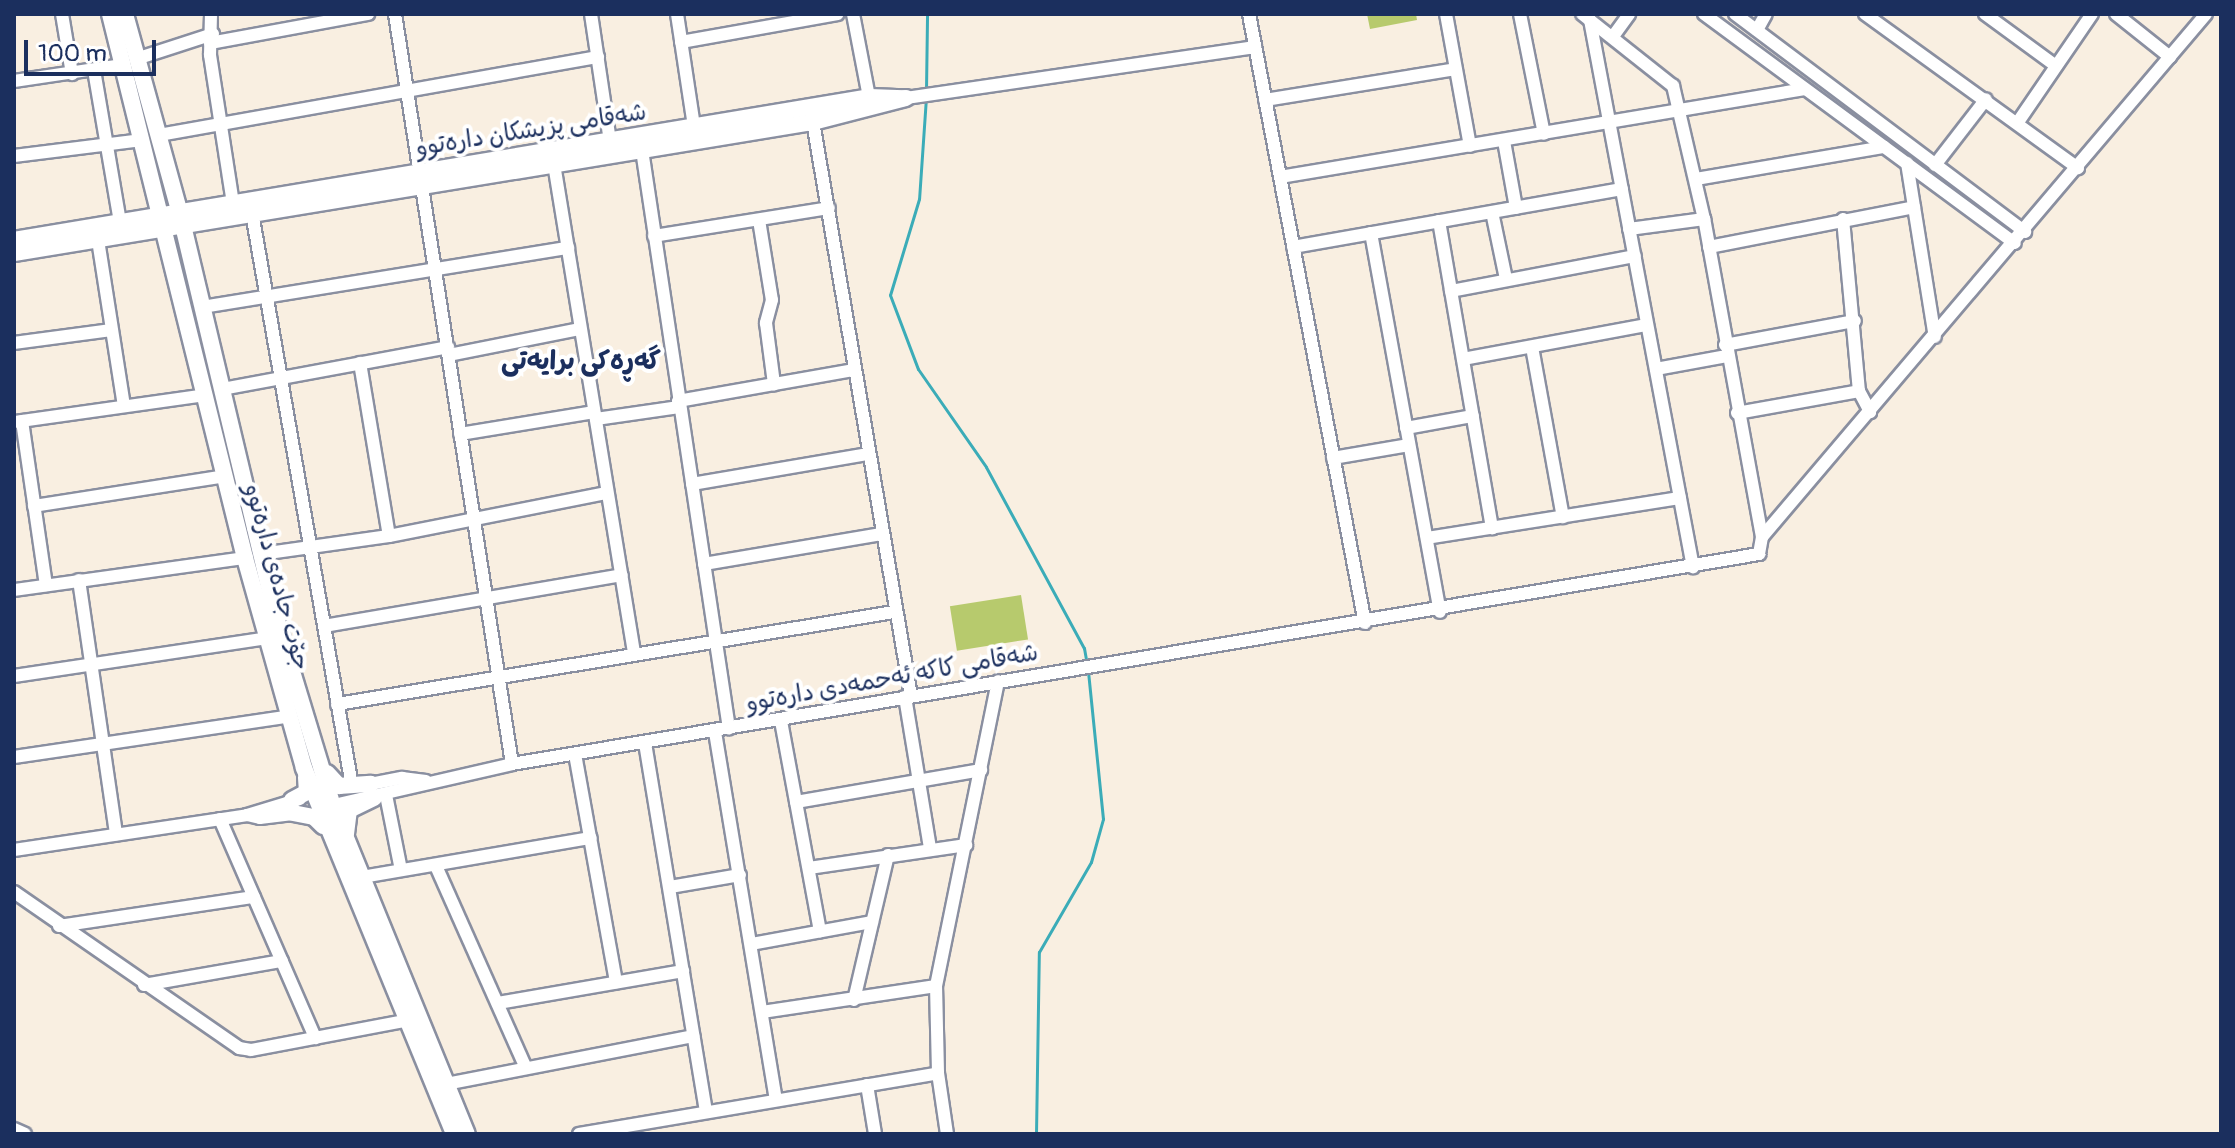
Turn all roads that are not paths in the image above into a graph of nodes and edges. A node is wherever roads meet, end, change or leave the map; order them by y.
1 (62, 14) edge
2 (110, 14) edge
3 (125, 14) edge
4 (211, 14) edge
5 (368, 14) edge
6 (395, 14) edge
7 (591, 14) edge
8 (677, 14) edge
9 (838, 14) edge
10 (853, 14) edge
11 (1249, 14) edge
12 (1446, 14) edge
13 (1520, 14) edge
14 (1629, 14) edge
15 (1704, 14) edge
16 (1735, 14) edge
17 (1766, 14) edge
18 (1865, 14) edge
19 (1985, 14) edge
20 (2092, 14) edge
21 (2116, 14) edge
22 (2206, 14) edge
23 (1586, 17) edge
24 (306, 19) edge
25 (1757, 30) junction
26 (1614, 35) junction
27 (212, 38) junction
28 (681, 42) junction
29 (1255, 47) junction
30 (598, 57) junction
31 (2170, 57) junction
32 (129, 62) junction
33 (2056, 66) junction
34 (1456, 69) junction
35 (94, 70) junction
36 (72, 74) junction
37 (14, 81) edge
38 (1805, 89) junction
39 (407, 91) junction
40 (869, 97) junction
41 (901, 99) junction
42 (1986, 99) junction
43 (1265, 100) junction
44 (1680, 109) junction
45 (813, 122) junction
46 (2018, 122) junction
47 (218, 123) junction
48 (1609, 124) junction
49 (694, 127) junction
50 (1544, 134) junction
51 (150, 138) junction
52 (610, 141) junction
53 (1504, 141) junction
54 (108, 143) junction
55 (640, 143) junction
56 (1470, 146) junction
57 (1884, 147) junction
58 (14, 156) edge
59 (1907, 163) junction
60 (554, 164) junction
61 (1935, 165) junction
62 (2078, 168) junction
63 (1280, 177) junction
64 (1696, 179) junction
65 (420, 180) junction
66 (1622, 189) junction
67 (233, 204) junction
68 (1914, 207) junction
69 (829, 208) junction
70 (1516, 208) junction
71 (1492, 212) junction
72 (252, 213) junction
73 (1704, 219) junction
74 (1843, 219) junction
75 (759, 220) junction
76 (174, 221) junction
77 (1439, 221) junction
78 (120, 222) junction
79 (1629, 229) junction
80 (2025, 232) junction
81 (1371, 233) junction
82 (654, 236) junction
83 (14, 240) edge
84 (98, 240) junction
85 (2015, 243) junction
86 (1293, 247) junction
87 (1709, 247) junction
88 (568, 248) junction
89 (14, 253) edge
90 (1635, 256) junction
91 (433, 270) junction
92 (1506, 279) junction
93 (1451, 291) junction
94 (267, 298) junction
95 (202, 307) junction
96 (1855, 321) junction
97 (1647, 325) junction
98 (579, 329) junction
99 (111, 330) junction
100 (1935, 337) junction
101 (14, 343) edge
102 (1532, 347) junction
103 (1726, 350) junction
104 (448, 351) junction
105 (1463, 359) junction
106 (360, 363) junction
107 (1656, 369) junction
108 (854, 370) junction
109 (284, 377) junction
110 (774, 384) junction
111 (1859, 391) junction
112 (214, 392) junction
113 (678, 404) junction
114 (124, 406) junction
115 (1870, 412) junction
116 (1737, 413) junction
117 (595, 416) junction
118 (1473, 416) junction
119 (18, 421) edge
120 (1406, 428) junction
121 (460, 434) junction
122 (1409, 445) junction
123 (868, 454) junction
124 (1333, 458) junction
125 (225, 476) junction
126 (692, 484) junction
127 (607, 493) junction
128 (1680, 498) junction
129 (34, 506) junction
130 (1563, 517) junction
131 (474, 519) junction
132 (1492, 528) junction
133 (881, 534) junction
134 (389, 536) junction
135 (1762, 537) junction
136 (1427, 538) junction
137 (309, 548) junction
138 (253, 556) junction
139 (704, 564) junction
140 (1693, 567) junction
141 (622, 575) junction
142 (79, 580) junction
143 (46, 585) junction
144 (14, 590) edge
145 (485, 600) junction
146 (894, 612) junction
147 (1440, 612) junction
148 (1365, 623) junction
149 (324, 626) junction
150 (267, 638) junction
151 (716, 641) junction
152 (634, 655) junction
153 (92, 665) junction
154 (14, 676) edge
155 (501, 679) junction
156 (998, 681) junction
157 (908, 697) junction
158 (337, 704) junction
159 (290, 716) junction
160 (781, 721) junction
161 (729, 729) junction
162 (715, 732) junction
163 (645, 743) junction
164 (104, 745) junction
165 (316, 749) junction
166 (575, 754) junction
167 (14, 757) edge
168 (512, 764) junction
169 (304, 768) junction
170 (981, 770) junction
171 (919, 780) junction
172 (427, 781) junction
173 (352, 786) junction
174 (377, 792) junction
175 (323, 801) junction
176 (796, 802) junction
177 (292, 807) junction
178 (220, 819) junction
179 (116, 834) junction
180 (591, 838) junction
181 (966, 845) junction
182 (342, 846) junction
183 (930, 848) junction
184 (14, 850) edge
185 (888, 855) junction
186 (436, 866) junction
187 (809, 868) junction
188 (401, 870) junction
189 (740, 875) junction
190 (362, 877) junction
191 (670, 887) junction
192 (14, 892) edge
193 (254, 897) junction
194 (872, 922) junction
195 (59, 926) junction
196 (820, 931) junction
197 (751, 944) junction
198 (282, 961) junction
199 (683, 971) junction
200 (616, 982) junction
201 (144, 985) junction
202 (936, 986) junction
203 (854, 1000) junction
204 (498, 1003) junction
205 (762, 1012) junction
206 (404, 1021) junction
207 (693, 1036) junction
208 (315, 1038) junction
209 (526, 1068) junction
210 (938, 1073) junction
211 (446, 1084) junction
212 (867, 1085) junction
213 (776, 1100) junction
214 (706, 1112) junction
215 (663, 1120) junction
216 (14, 1129) edge
217 (588, 1133) edge
218 (25, 1134) edge
219 (454, 1134) edge
220 (467, 1134) edge
221 (665, 1134) edge
222 (875, 1134) edge
223 (947, 1134) edge

1 - 36 street
2 - 32 main road, جۆت جادەی دارەتوو
3 - 32 main road, جۆت جادەی دارەتوو
4 - 27 street
5 - 24 street
6 - 39 street
7 - 30 street
8 - 28 street
9 - 28 street
10 - 40 street
11 - 29 street
12 - 34 street
13 - 50 street
14 - 26 street
15 - 38 street
16 - 25 street
17 - 25 street
18 - 42 street
19 - 33 street
20 - 33 street
21 - 31 street
22 - 31 street
23 - 26 street
23 - 48 street
24 - 27 street
25 - 61 street
26 - 44 street
27 - 32 street
27 - 47 street
28 - 49 street
29 - 41 street, شەقامی پزیشکان دارەتوو
29 - 43 street
30 - 39 street
30 - 52 street
31 - 62 street
32 - 35 street
32 - 51 main road, جۆت جادەی دارەتوو
33 - 46 street
34 - 43 street
34 - 56 street
35 - 36 street
35 - 54 street
36 - 37 street
38 - 44 street
38 - 57 street
39 - 47 street
39 - 65 street
40 - 41 main road, شەقامی پزیشکان دارەتوو
40 - 49 main road, شەقامی پزیشکان دارەتوو
41 - 45 main road, شەقامی پزیشکان دارەتوو
42 - 46 street
42 - 61 street
43 - 63 street
44 - 48 street
44 - 64 street
45 - 55 main road, شەقامی پزیشکان دارەتوو
45 - 69 street
46 - 62 street
47 - 51 street
47 - 67 street
48 - 50 street
48 - 66 street
49 - 55 main road, شەقامی پزیشکان دارەتوو
50 - 53 street
51 - 54 street
51 - 76 main road, جۆت جادەی دارەتوو
52 - 55 main road, شەقامی پزیشکان دارەتوو
52 - 65 main road, شەقامی پزیشکان دارەتوو
53 - 56 street
53 - 70 street
54 - 58 street
54 - 78 street
55 - 60 main road, شەقامی پزیشکان دارەتوو
55 - 82 street
56 - 63 street
57 - 59 street
57 - 64 street
59 - 68 street
59 - 85 street
60 - 65 main road, شەقامی پزیشکان دارەتوو
60 - 88 street
61 - 80 street
62 - 80 street
63 - 86 street
64 - 73 street
65 - 67 main road, شەقامی پزیشکان دارەتوو
65 - 72 main road, شەقامی پزیشکان دارەتوو
65 - 91 street
66 - 70 street
66 - 79 street
67 - 76 main road, شەقامی پزیشکان دارەتوو
68 - 74 street
68 - 100 street
69 - 75 street
69 - 108 street
70 - 71 street
71 - 77 street
71 - 92 street
72 - 76 main road, شەقامی پزیشکان دارەتوو
72 - 94 street
73 - 79 street
73 - 87 street
74 - 87 street
74 - 96 street
75 - 82 street
75 - 110 street
76 - 78 main road
76 - 84 main road
76 - 95 main road, جۆت جادەی دارەتوو
76 - 112 main road, جۆت جادەی دارەتوو
77 - 81 street
77 - 93 street
78 - 83 main road
79 - 90 street
80 - 85 street
81 - 86 street
81 - 120 street
82 - 113 street
84 - 89 main road
84 - 99 street
85 - 100 street
86 - 124 street
87 - 103 street
88 - 91 street
88 - 98 street
90 - 92 street
90 - 97 street
91 - 94 street
91 - 104 street
92 - 93 street
93 - 105 street
94 - 95 street
94 - 109 street
95 - 112 main road, جۆت جادەی دارەتوو
96 - 103 street
96 - 111 street
97 - 102 street
97 - 107 street
98 - 104 street
98 - 117 street
99 - 101 street
99 - 114 street
100 - 115 street
102 - 105 street
102 - 130 street
103 - 107 street
103 - 116 street
104 - 106 street
104 - 121 street
105 - 118 street
106 - 109 street
106 - 134 street
107 - 128 street
108 - 110 street
108 - 123 street
109 - 112 street
109 - 137 street
110 - 113 street
111 - 115 street
111 - 116 street
112 - 114 street
112 - 125 main road, جۆت جادەی دارەتوو
112 - 138 main road, جۆت جادەی دارەتوو
113 - 117 street
113 - 126 street
114 - 119 street
115 - 135 street
116 - 135 street
117 - 121 street
117 - 127 street
118 - 120 street
118 - 132 street
119 - 129 street
120 - 122 street
121 - 131 street
122 - 124 street
122 - 136 street
123 - 126 street
123 - 133 street
124 - 148 street
125 - 129 street
125 - 138 main road, جۆت جادەی دارەتوو
126 - 139 street
127 - 131 street
127 - 141 street
128 - 130 street
128 - 140 street
129 - 143 street
130 - 132 street
131 - 134 street
131 - 145 street
132 - 136 street
133 - 139 street
133 - 146 street
134 - 137 street
135 - 140 street, شەقامی کاکە ئەحمەدی دارەتوو
136 - 147 street
137 - 138 street
137 - 149 street
138 - 142 street
138 - 150 main road, جۆت جادەی دارەتوو
138 - 165 main road, جۆت جادەی دارەتوو
139 - 151 street
140 - 147 street, شەقامی کاکە ئەحمەدی دارەتوو
141 - 145 street
141 - 152 street
142 - 143 street
142 - 153 street
143 - 144 street
145 - 149 street
145 - 155 street
146 - 151 street
146 - 157 street
147 - 148 street, شەقامی کاکە ئەحمەدی دارەتوو
148 - 156 street, شەقامی کاکە ئەحمەدی دارەتوو
149 - 158 street
150 - 153 street
150 - 159 main road, جۆت جادەی دارەتوو
151 - 152 street
151 - 161 street
152 - 155 street
153 - 154 street
153 - 164 street
155 - 158 street
155 - 168 street
156 - 157 street, شەقامی کاکە ئەحمەدی دارەتوو
156 - 170 street
157 - 160 street, شەقامی کاکە ئەحمەدی دارەتوو
157 - 171 street
158 - 173 street
159 - 164 street
159 - 169 main road, جۆت جادەی دارەتوو
160 - 161 street, شەقامی کاکە ئەحمەدی دارەتوو
160 - 176 street
161 - 162 street, شەقامی کاکە ئەحمەدی دارەتوو
162 - 163 street, شەقامی کاکە ئەحمەدی دارەتوو
162 - 189 street
163 - 166 street, شەقامی کاکە ئەحمەدی دارەتوو
163 - 191 street
164 - 167 street
164 - 179 street
165 - 173 main road
165 - 175 main road, جۆت جادەی دارەتوو
166 - 168 street, شەقامی کاکە ئەحمەدی دارەتوو
166 - 180 street
168 - 172 street, شەقامی کاکە ئەحمەدی دارەتوو
169 - 175 main road, جۆت جادەی دارەتوو
169 - 177 main road
170 - 171 street
170 - 181 street
171 - 176 street
171 - 183 street
172 - 174 street, شەقامی کاکە ئەحمەدی دارەتوو
172 - 174 street, شەقامی کاکە ئەحمەدی دارەتوو
173 - 174 main road
174 - 175 street, شەقامی کاکە ئەحمەدی دارەتوو
174 - 182 main road
174 - 188 street
175 - 177 street, شەقامی کاکە ئەحمەدی دارەتوو
175 - 182 main road, جۆت جادەی دارەتوو
176 - 187 street
177 - 178 street, شەقامی کاکە ئەحمەدی دارەتوو
177 - 182 main road
178 - 179 street, شەقامی کاکە ئەحمەدی دارەتوو
178 - 193 street
179 - 184 street, شەقامی کاکە ئەحمەدی دارەتوو
180 - 186 street
180 - 200 street
181 - 183 street
181 - 202 street
182 - 190 main road, جۆت جادەی دارەتوو
182 - 206 main road, جۆت جادەی دارەتوو
183 - 185 street
185 - 187 street
185 - 194 street
186 - 188 street
186 - 204 street
187 - 196 street
188 - 190 street
189 - 191 street
189 - 197 street
190 - 211 main road, جۆت جادەی دارەتوو
191 - 199 street
192 - 195 street
193 - 195 street
193 - 198 street
194 - 196 street
194 - 203 street
195 - 201 street
196 - 197 street
197 - 205 street
198 - 201 street
198 - 208 street
199 - 200 street
199 - 207 street
200 - 204 street
201 - 208 street
202 - 203 street
202 - 210 street
203 - 205 street
204 - 209 street
205 - 213 street
206 - 208 street
206 - 219 main road, جۆت جادەی دارەتوو
207 - 209 street
207 - 214 street
209 - 211 street
210 - 212 street
210 - 223 street
211 - 220 main road, جۆت جادەی دارەتوو
212 - 213 street
212 - 222 street
213 - 214 street
214 - 215 street
215 - 217 street
215 - 221 street
216 - 218 street

